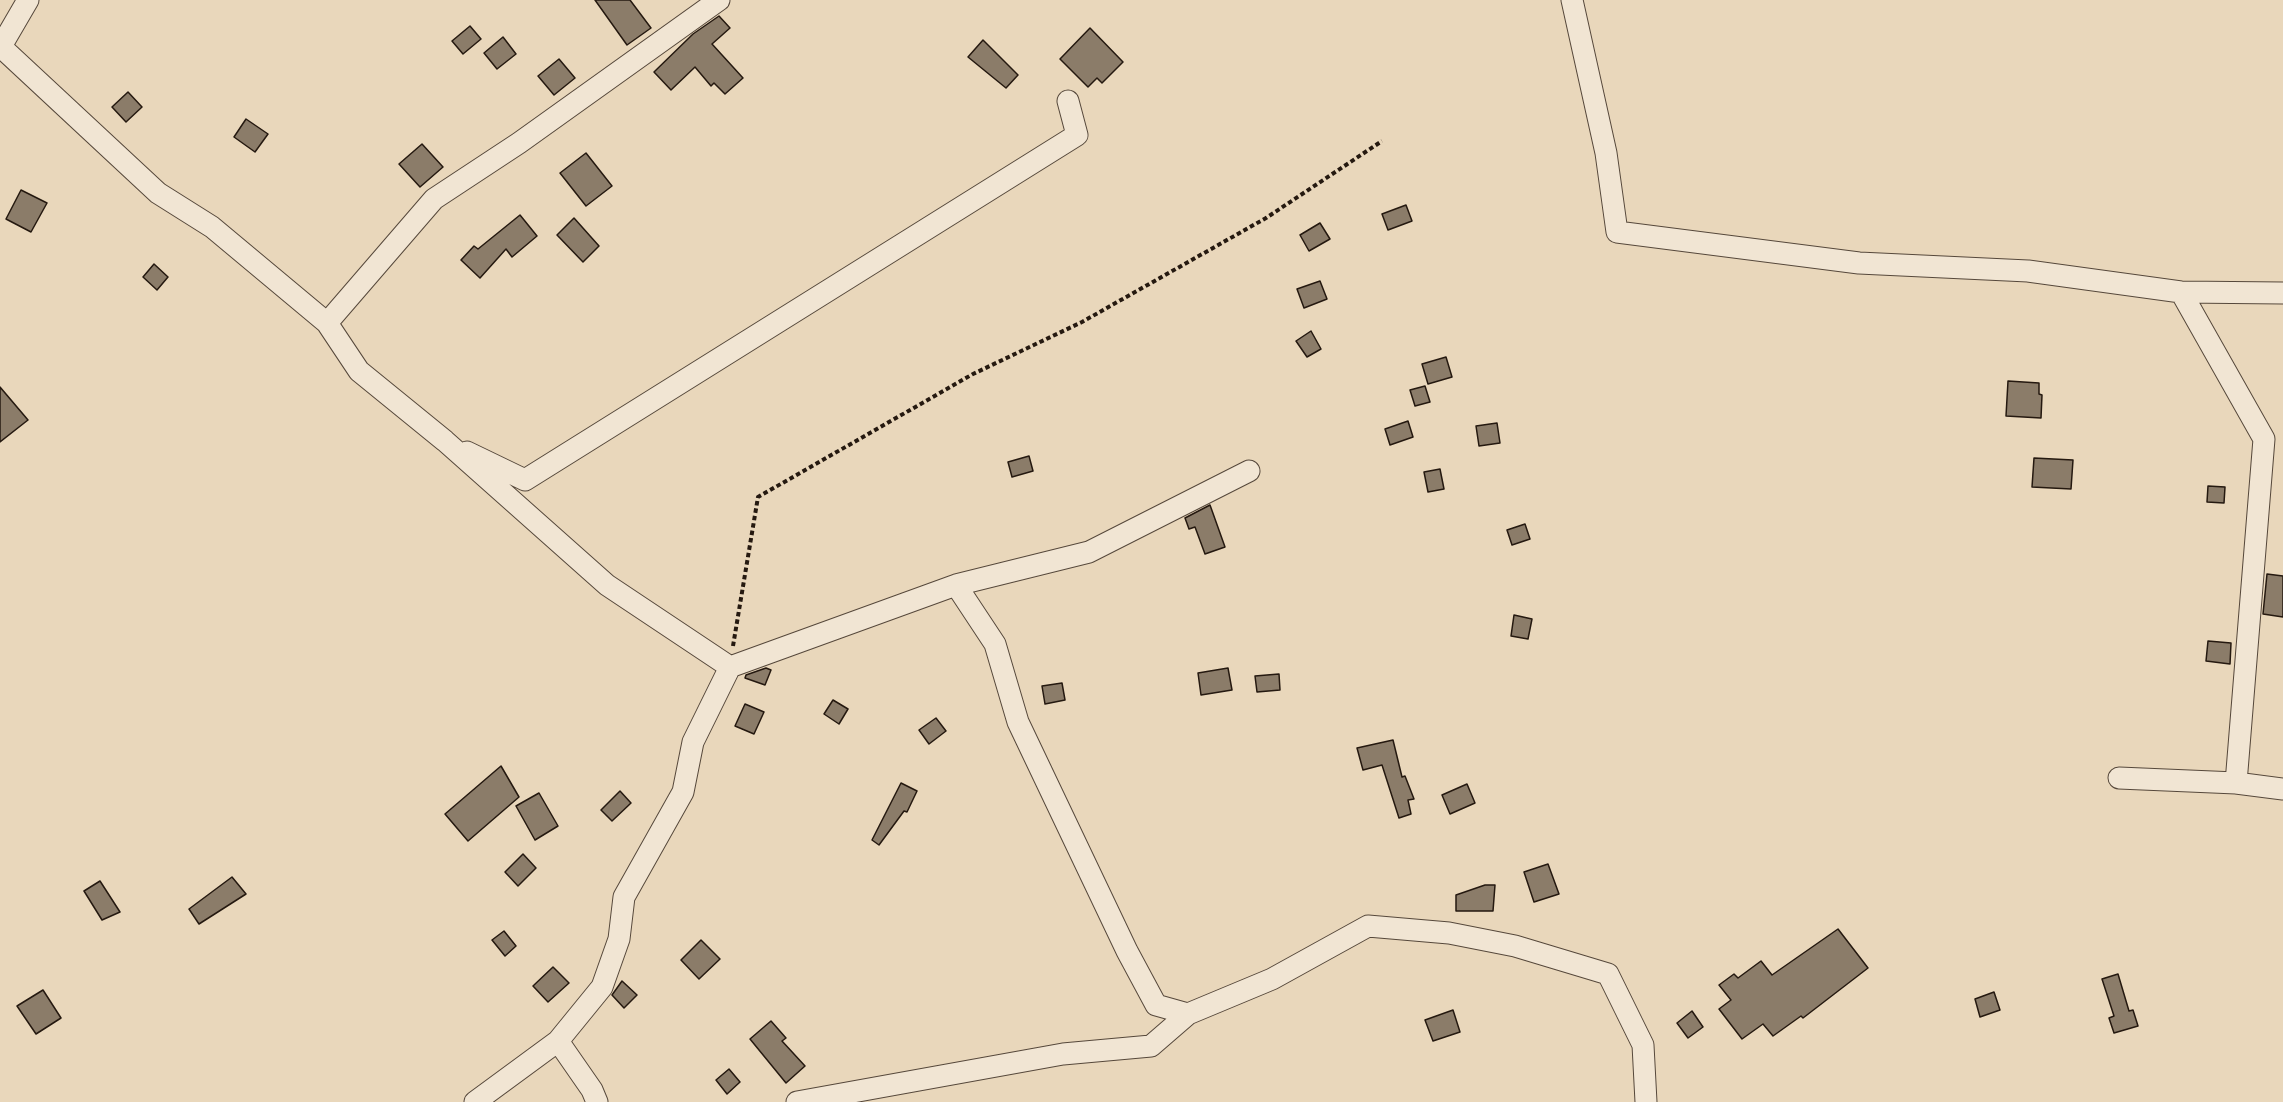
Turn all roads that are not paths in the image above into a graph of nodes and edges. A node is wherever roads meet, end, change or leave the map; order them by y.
1 (28, 0) edge
2 (720, 0) edge
3 (1572, 0) edge
4 (0, 47) edge
5 (1068, 101) dead end
6 (2181, 292) junction
7 (2283, 292) edge
8 (327, 323) junction
9 (445, 441) junction
10 (1249, 471) dead end
11 (956, 585) junction
12 (729, 667) junction
13 (2119, 778) dead end
14 (2236, 783) junction
15 (2283, 789) edge
16 (1188, 1014) junction
17 (558, 1041) junction
18 (475, 1102) edge
19 (597, 1102) edge
20 (797, 1102) edge
21 (1646, 1102) edge

1 - 4 street
2 - 8 street
3 - 6 street
4 - 8 street
5 - 9 street
6 - 7 street
6 - 14 street
8 - 9 street
9 - 12 street
10 - 11 street
11 - 12 street
11 - 16 street
12 - 17 street
13 - 14 street
14 - 15 street
16 - 20 street
16 - 21 street
17 - 18 street
17 - 19 street

